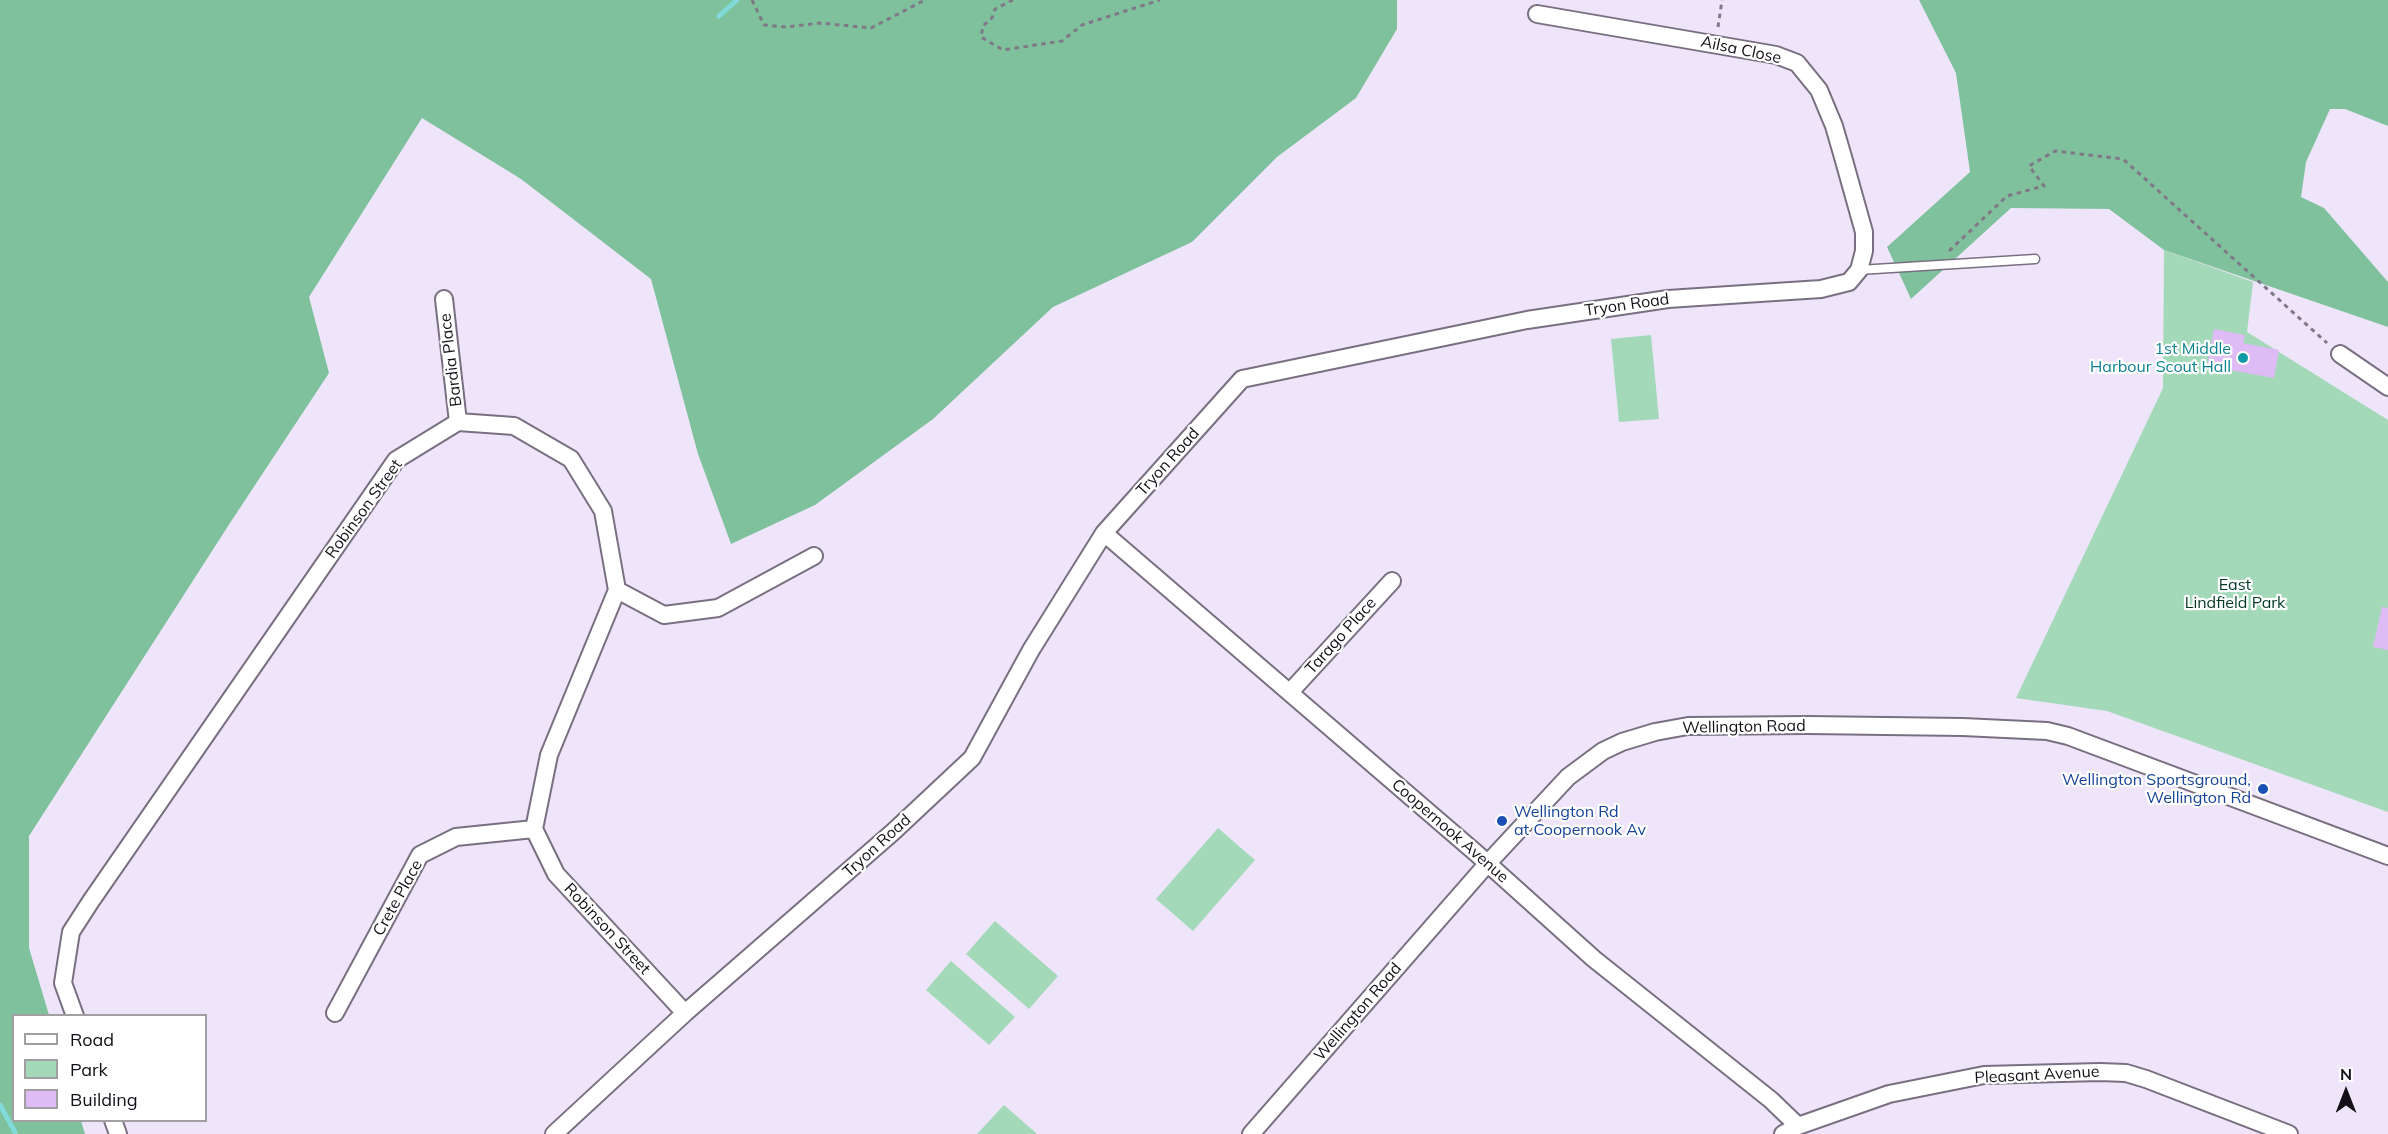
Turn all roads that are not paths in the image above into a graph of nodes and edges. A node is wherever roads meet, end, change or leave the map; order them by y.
1 (1537, 14) dead end
2 (2035, 260) dead end
3 (1859, 270) junction
4 (444, 299) dead end
5 (2340, 354) road end
6 (2388, 387) edge
7 (458, 422) junction
8 (1104, 533) junction
9 (814, 556) dead end
10 (1392, 581) dead end
11 (617, 590) junction
12 (1290, 692) junction
13 (534, 829) junction
14 (2388, 856) edge
15 (1488, 863) junction
16 (335, 1013) dead end
17 (685, 1013) junction
18 (74, 1014) edge
19 (1791, 1130) edge
20 (554, 1134) edge
21 (1251, 1134) edge
22 (2289, 1134) edge

1 - 3 street, Ailsa Close
2 - 3 lane, Tryon Road
3 - 8 street, Tryon Road
4 - 7 street, Bardia Place
5 - 6 street
7 - 11 street
7 - 18 street, Robinson Street
8 - 12 street, Coopernook Avenue
8 - 17 street, Tryon Road
9 - 11 street
10 - 12 street, Tarago Place
11 - 13 street
12 - 15 street, Coopernook Avenue
13 - 16 street, Crete Place
13 - 17 street, Robinson Street
14 - 15 street, Wellington Road
15 - 19 street, Coopernook Avenue
15 - 21 street, Wellington Road
17 - 20 street, Tryon Road
19 - 22 street, Pleasant Avenue

